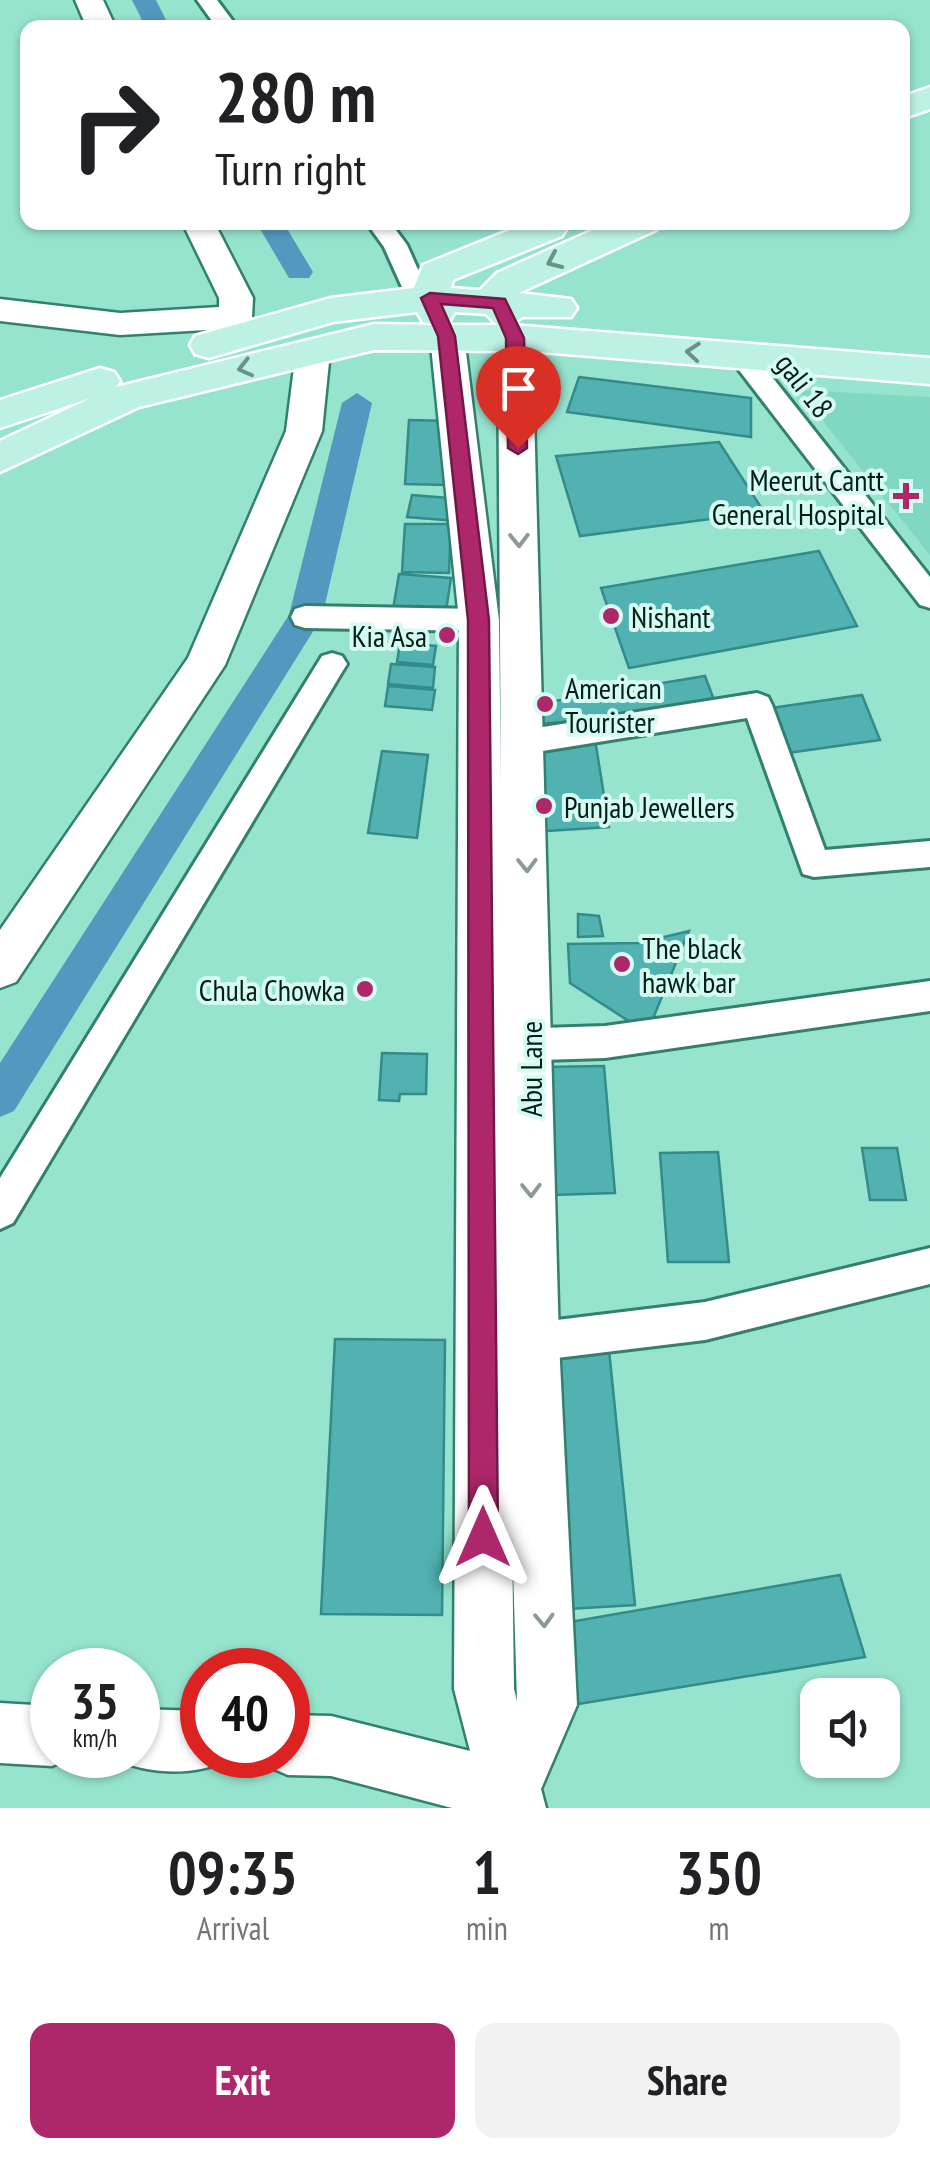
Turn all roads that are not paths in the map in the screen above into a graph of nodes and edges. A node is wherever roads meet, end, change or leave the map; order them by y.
1 (202, 230) edge
2 (384, 230) edge
3 (544, 230) edge
4 (625, 230) edge
5 (0, 310) edge
6 (432, 311) junction
7 (507, 320) junction
8 (239, 325) junction
9 (930, 342) edge
10 (314, 352) junction
11 (741, 356) junction
12 (930, 371) edge
13 (0, 414) edge
14 (0, 458) edge
15 (930, 597) edge
16 (305, 617) dead end
17 (478, 620) junction
18 (332, 664) dead end
19 (524, 742) junction
20 (930, 854) edge
21 (0, 968) edge
22 (930, 996) edge
23 (480, 1045) junction
24 (530, 1046) junction
25 (0, 1212) edge
26 (930, 1266) edge
27 (532, 1342) junction
28 (0, 1734) edge
29 (30, 1735) edge
30 (310, 1745) edge
31 (512, 1800) edge

1 - 8 street
2 - 6 street
3 - 6 main road
4 -> 7 main road
5 - 8 street
6 - 7 main road
6 - 8 main road
6 - 10 main road
6 - 17 street, Abu Lane
7 - 9 main road
11 -> 7 main road
7 -> 19 street, Abu Lane
8 - 13 main road
10 -> 14 main road
10 - 21 street
11 - 12 main road
11 - 15 street, gali 18
16 - 17 street
17 - 23 street, Abu Lane
18 - 25 street
19 - 20 street
19 -> 24 street, Abu Lane
22 - 24 street
23 - 24 street
23 - 31 street, Abu Lane
24 -> 27 street, Abu Lane
26 - 27 street
27 -> 31 street, Abu Lane
28 - 29 street
30 - 31 street

